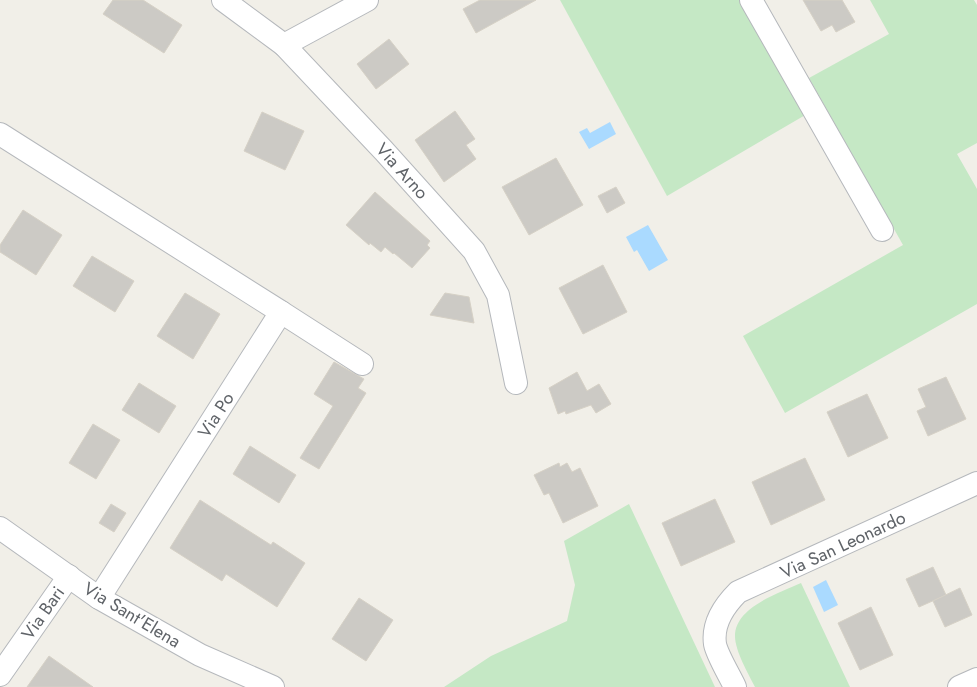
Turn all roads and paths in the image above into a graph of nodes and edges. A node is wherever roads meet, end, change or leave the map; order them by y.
1 (224, 0) edge
2 (367, 0) edge
3 (752, 0) edge
4 (284, 45) junction
5 (0, 134) edge
6 (882, 230) dead end
7 (281, 312) junction
8 (362, 364) dead end
9 (516, 383) dead end
10 (977, 483) edge
11 (0, 528) edge
12 (69, 576) junction
13 (99, 598) junction
14 (0, 675) edge
15 (977, 679) edge
16 (273, 687) edge
17 (735, 687) edge
18 (959, 687) edge

1 - 4 street, Via Arno
2 - 4 street
3 - 6 street
4 - 9 street, Via Arno
5 - 7 street
7 - 8 street
7 - 13 street, Via Po
10 - 17 street, Via San Leonardo
11 - 12 street, Via Sant'Elena
12 - 13 street, Via Sant'Elena
12 - 14 street, Via Bari
13 - 16 street, Via Sant'Elena
15 - 18 street

